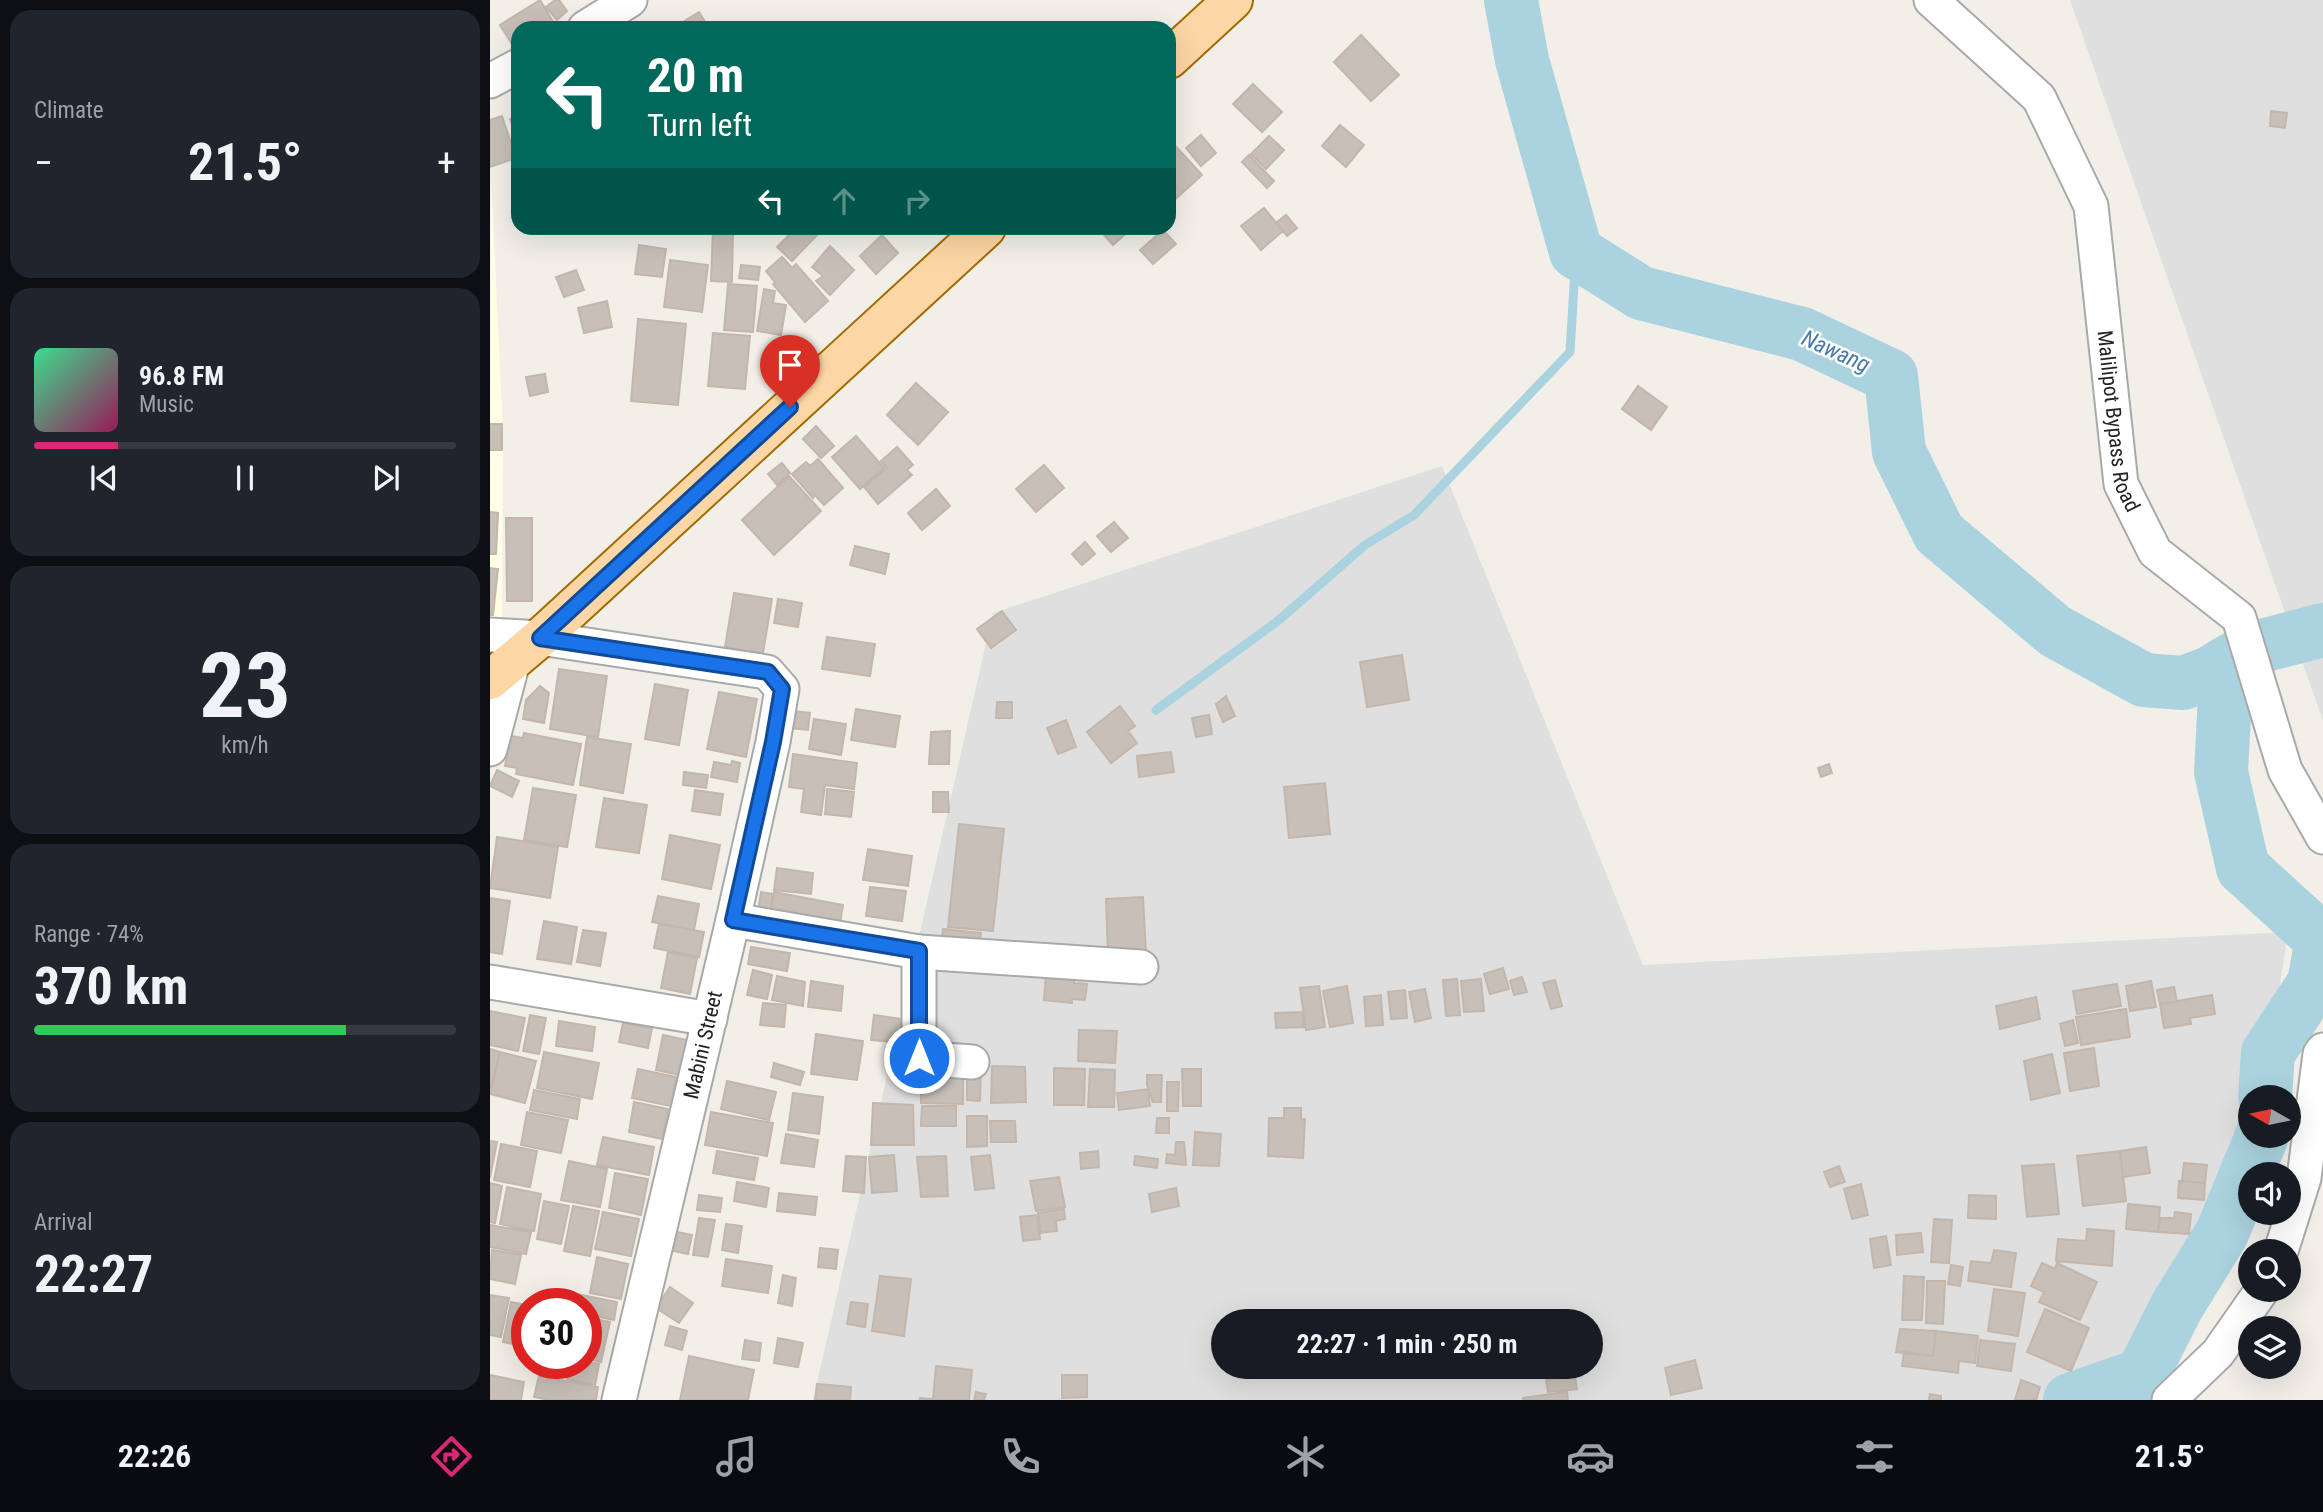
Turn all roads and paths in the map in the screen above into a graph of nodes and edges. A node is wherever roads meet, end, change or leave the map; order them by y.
1 (630, 0) edge
2 (1233, 0) edge
3 (1931, 0) edge
4 (596, 21) edge
5 (1176, 53) edge
6 (511, 70) edge
7 (490, 82) edge
8 (978, 235) edge
9 (508, 654) edge
10 (490, 749) edge
11 (2323, 837) edge
12 (733, 920) junction
13 (919, 951) junction
14 (1141, 967) dead end
15 (490, 982) edge
16 (710, 1019) junction
17 (2323, 1050) edge
18 (972, 1062) dead end
19 (2285, 1239) edge
20 (2254, 1302) edge
21 (619, 1400) edge
22 (2169, 1400) edge

1 - 4 street
2 - 5 main road
3 - 11 street, Malilipot Bypass Road
6 - 7 street
8 - 9 main road
9 - 10 street
9 - 12 street, Mabini Street
12 - 13 street
12 - 16 street, Mabini Street
13 - 14 street
13 - 18 street
15 - 16 street
16 - 21 street, Mabini Street
17 - 19 street
20 - 22 street

